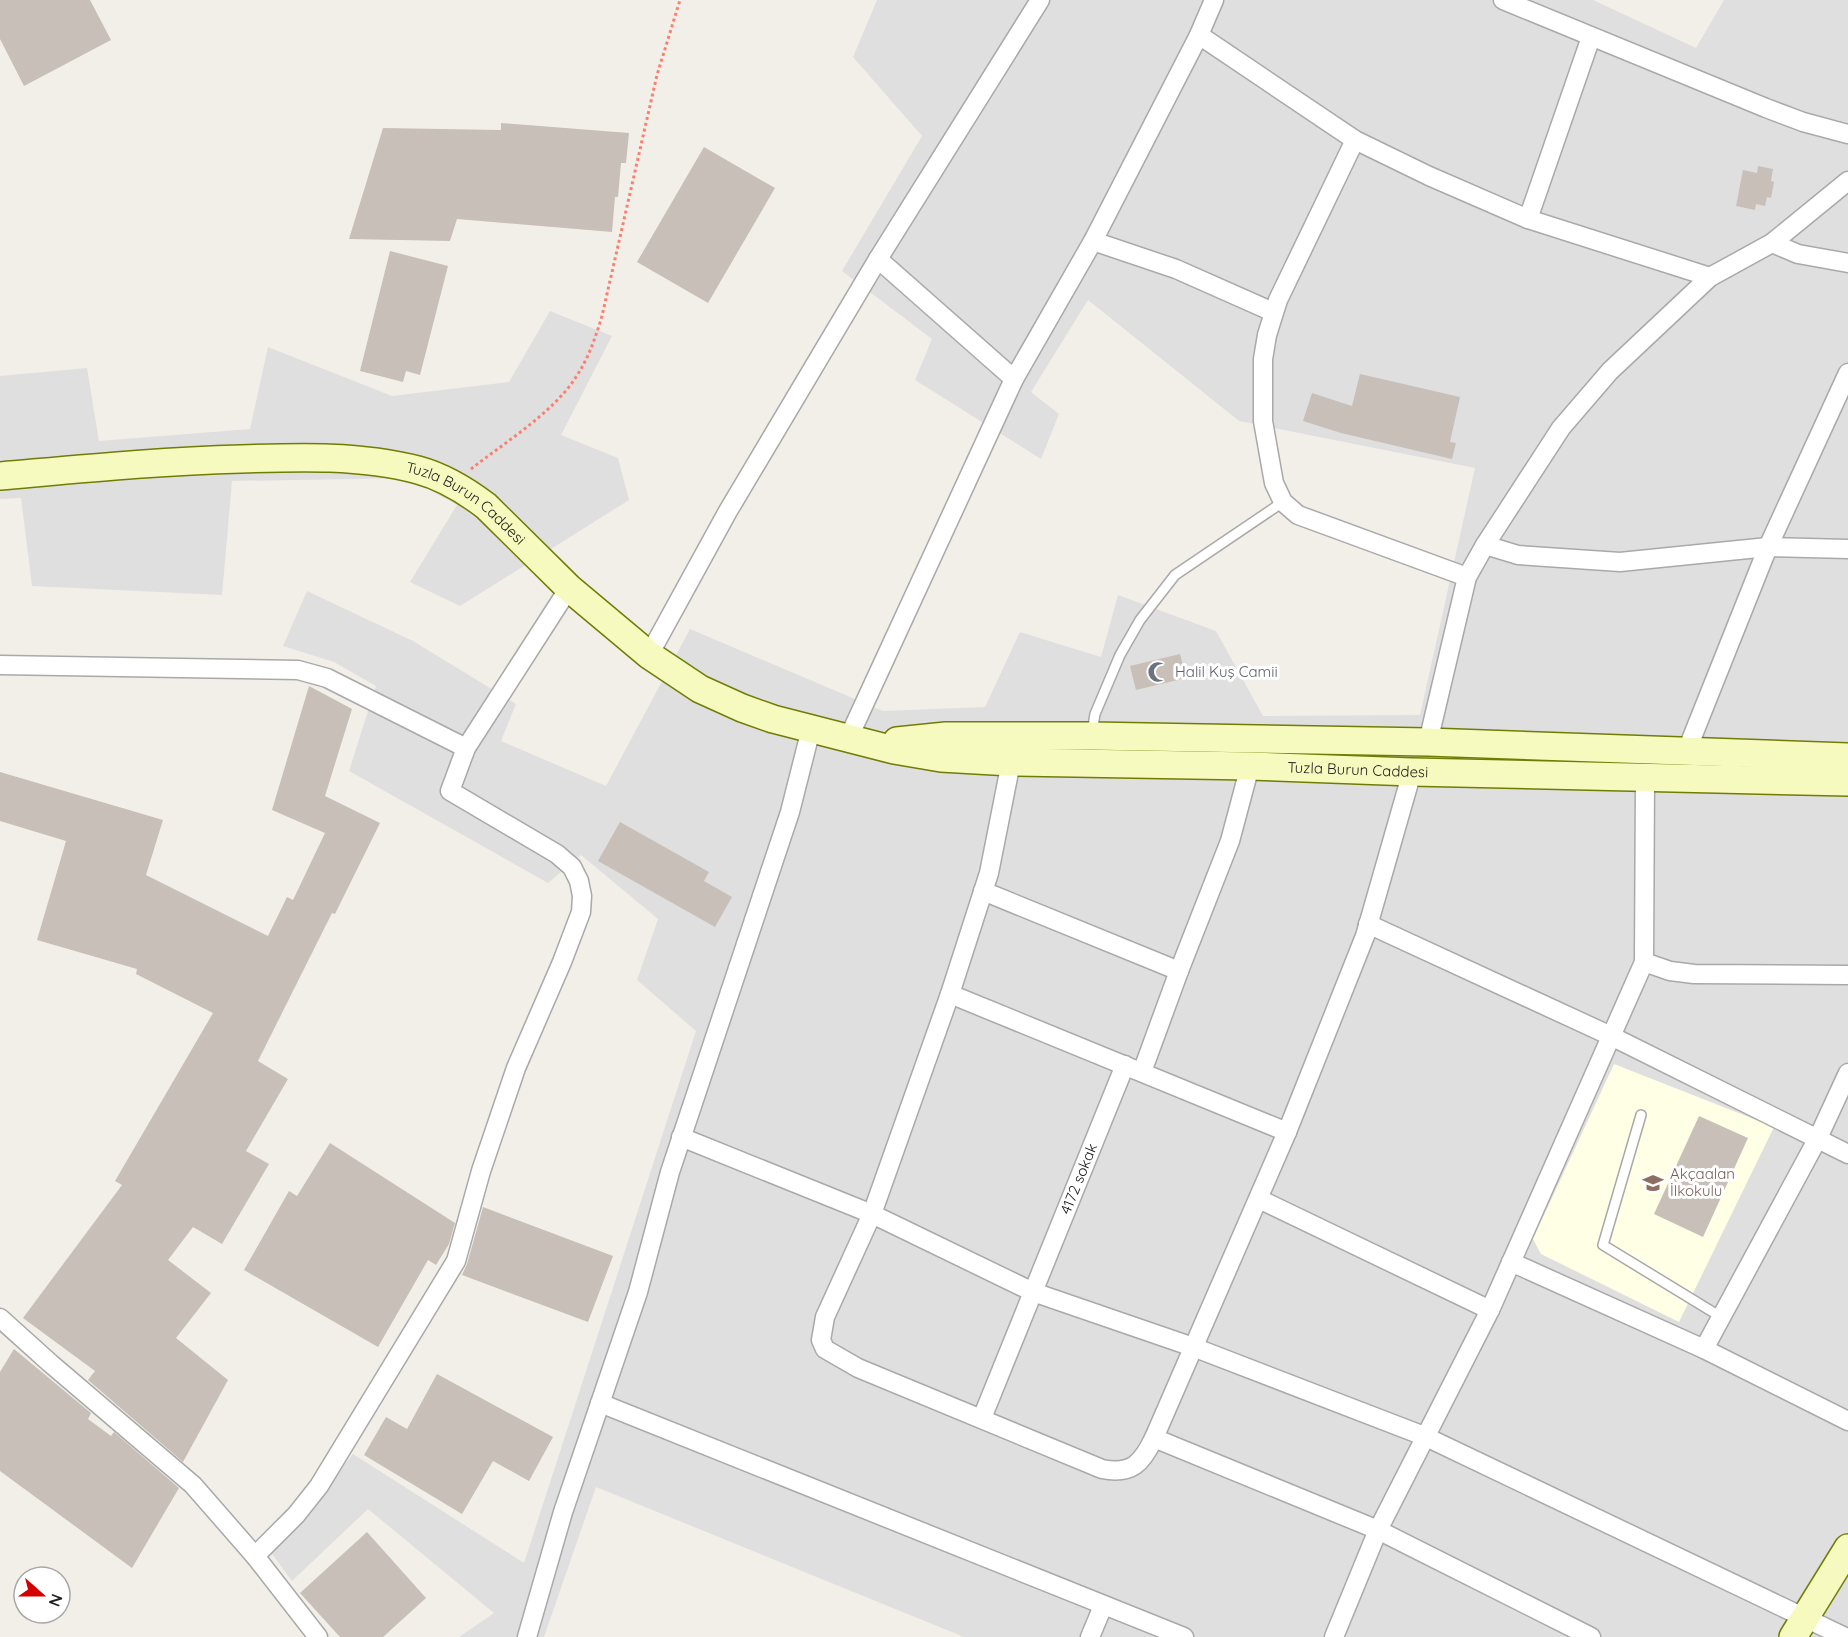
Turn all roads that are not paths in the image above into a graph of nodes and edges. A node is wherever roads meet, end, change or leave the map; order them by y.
1 (1040, 0) edge
2 (1214, 0) edge
3 (1503, 0) edge
4 (1199, 35) junction
5 (1591, 37) junction
6 (1848, 134) edge
7 (1355, 140) junction
8 (1848, 181) edge
9 (1528, 219) junction
10 (1093, 240) junction
11 (1772, 243) junction
12 (878, 259) junction
13 (1848, 263) edge
14 (1710, 277) junction
15 (1273, 312) junction
16 (1848, 373) edge
17 (1014, 379) junction
18 (0, 476) edge
19 (1283, 502) junction
20 (1485, 545) junction
21 (1768, 547) junction
22 (1848, 549) edge
23 (1467, 576) junction
24 (569, 588) junction
25 (649, 655) junction
26 (0, 665) edge
27 (811, 729) junction
28 (1091, 736) junction
29 (859, 742) junction
30 (1428, 742) junction
31 (466, 748) junction
32 (1687, 750) junction
33 (1848, 757) edge
34 (1011, 762) junction
35 (1250, 766) junction
36 (1412, 772) junction
37 (1646, 777) junction
38 (1848, 782) edge
39 (983, 891) junction
40 (1368, 924) junction
41 (1644, 962) junction
42 (1179, 971) junction
43 (1848, 975) edge
44 (950, 994) junction
45 (1611, 1036) junction
46 (1134, 1069) junction
47 (1848, 1072) edge
48 (1641, 1115) dead end
49 (1287, 1132) junction
50 (681, 1137) junction
51 (1818, 1138) junction
52 (1848, 1154) edge
53 (1258, 1199) junction
54 (872, 1214) junction
55 (1511, 1262) junction
56 (1034, 1292) junction
57 (1490, 1310) junction
58 (1721, 1317) junction
59 (0, 1318) edge
60 (1193, 1347) junction
61 (1704, 1349) junction
62 (600, 1403) junction
63 (982, 1418) junction
64 (1848, 1421) edge
65 (1424, 1436) junction
66 (1155, 1438) junction
67 (1378, 1530) junction
68 (1848, 1548) edge
69 (255, 1556) junction
70 (1103, 1606) junction
71 (1799, 1628) edge
72 (318, 1637) edge
73 (528, 1637) edge
74 (1090, 1637) edge
75 (1184, 1637) edge
76 (1334, 1637) edge
77 (1591, 1637) edge
78 (1845, 1637) edge

1 - 12 street
2 - 4 street
3 - 5 street
4 - 7 street
4 - 10 street
5 - 6 street
5 - 9 street
7 - 9 street
7 - 15 street
8 - 11 street
9 - 14 street
10 - 15 street
10 - 17 street
11 - 13 street
11 - 14 street
12 - 17 street
12 - 25 street
14 - 20 street
15 - 19 street
16 - 21 street
17 - 29 street
18 - 24 main road, Tuzla Burun Caddesi
19 - 23 street
19 - 28 lane
20 - 21 street
20 - 23 street
21 - 22 street
21 - 32 street
23 - 30 street
24 - 25 main road, Tuzla Burun Caddesi
24 - 31 street
25 - 27 main road, Tuzla Burun Caddesi
26 - 31 street
27 - 29 main road, Tuzla Burun Caddesi
27 - 50 street
28 - 29 main road, Tuzla Burun Caddesi
28 - 30 main road, Tuzla Burun Caddesi
29 - 34 main road, Tuzla Burun Caddesi
30 - 32 main road, Tuzla Burun Caddesi
31 - 69 street
32 - 33 main road, Tuzla Burun Caddesi
34 - 35 main road, Tuzla Burun Caddesi
34 - 39 street
35 - 36 main road, Tuzla Burun Caddesi
35 - 42 street, 4172 sokak
36 - 37 main road, Tuzla Burun Caddesi
36 - 40 street
37 - 38 main road, Tuzla Burun Caddesi
37 - 41 street
39 - 42 street
39 - 44 street
40 - 45 street
40 - 49 street
41 - 43 street
41 - 45 street
42 - 46 street, 4172 sokak
44 - 46 street
44 - 54 street
45 - 51 street
45 - 55 street
46 - 49 street
46 - 56 street, 4172 sokak
47 - 51 street
48 - 58 lane
49 - 53 street
50 - 54 street
50 - 62 street
51 - 52 street
51 - 58 street
53 - 57 street
53 - 60 street
54 - 56 street
54 - 63 street
55 - 57 street
55 - 61 street
56 - 60 street
56 - 63 street, 4172 sokak
57 - 65 street
58 - 61 street
59 - 69 street
60 - 65 street
60 - 66 street
61 - 64 street
62 - 70 street
62 - 73 street
63 - 66 street
65 - 67 street
65 - 71 street
66 - 67 street
67 - 76 street
67 - 77 street
68 - 71 main road
69 - 72 street
70 - 74 street
70 - 75 street
71 - 78 street

